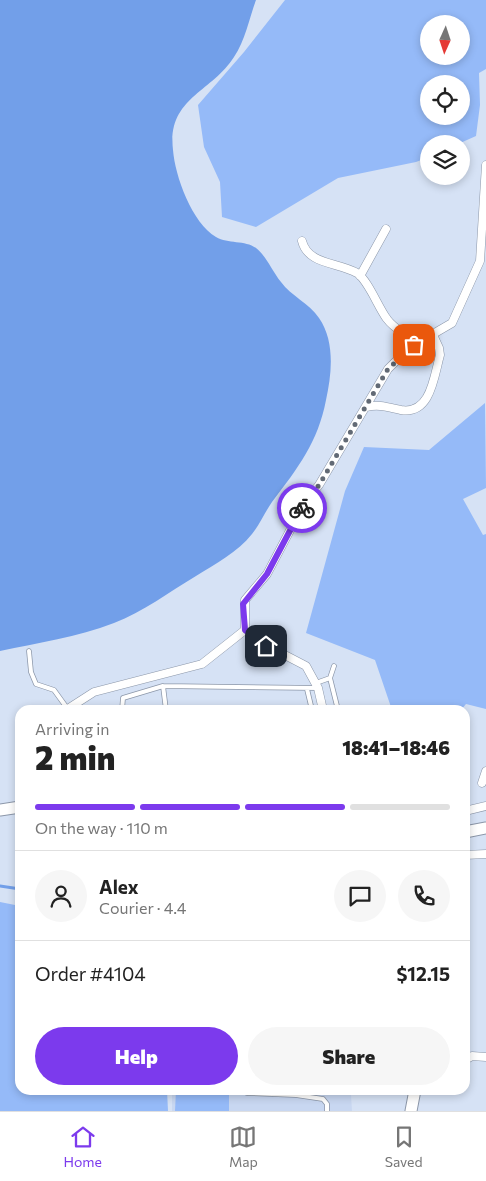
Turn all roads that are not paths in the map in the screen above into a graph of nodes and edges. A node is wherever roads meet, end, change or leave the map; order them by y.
1 (486, 165) edge
2 (386, 229) dead end
3 (302, 241) dead end
4 (360, 276) junction
5 (433, 335) junction
6 (409, 348) junction
7 (366, 407) junction
8 (245, 630) junction
9 (29, 651) dead end
10 (334, 666) dead end
11 (330, 678) junction
12 (317, 685) junction
13 (163, 686) junction
14 (307, 689) junction
15 (64, 705) edge
16 (73, 705) edge
17 (122, 705) edge
18 (165, 705) edge
19 (311, 705) edge
20 (322, 705) edge
21 (337, 705) edge
22 (486, 771) edge
23 (482, 783) dead end
24 (486, 806) edge
25 (15, 808) edge
26 (0, 810) edge
27 (470, 810) edge
28 (486, 828) edge
29 (470, 831) edge
30 (486, 854) edge
31 (470, 855) edge
32 (470, 1057) edge
33 (486, 1058) edge
34 (308, 1095) edge
35 (414, 1095) edge
36 (326, 1111) edge
37 (412, 1111) edge

1 - 5 street
2 - 4 street
3 - 4 street
4 - 6 street
5 - 6 street
5 - 7 street
6 - 7 street
7 - 8 street
8 - 12 street
8 - 16 street
9 - 15 lane
10 - 11 lane
11 - 12 lane
11 - 21 lane
12 - 14 lane
12 - 20 street
13 - 14 lane
13 - 17 lane
13 - 18 lane
14 - 19 lane
22 - 23 street
24 - 27 street
25 - 26 main road
28 - 29 main road
30 - 31 street
32 - 33 street
34 - 36 lane
35 - 37 main road

